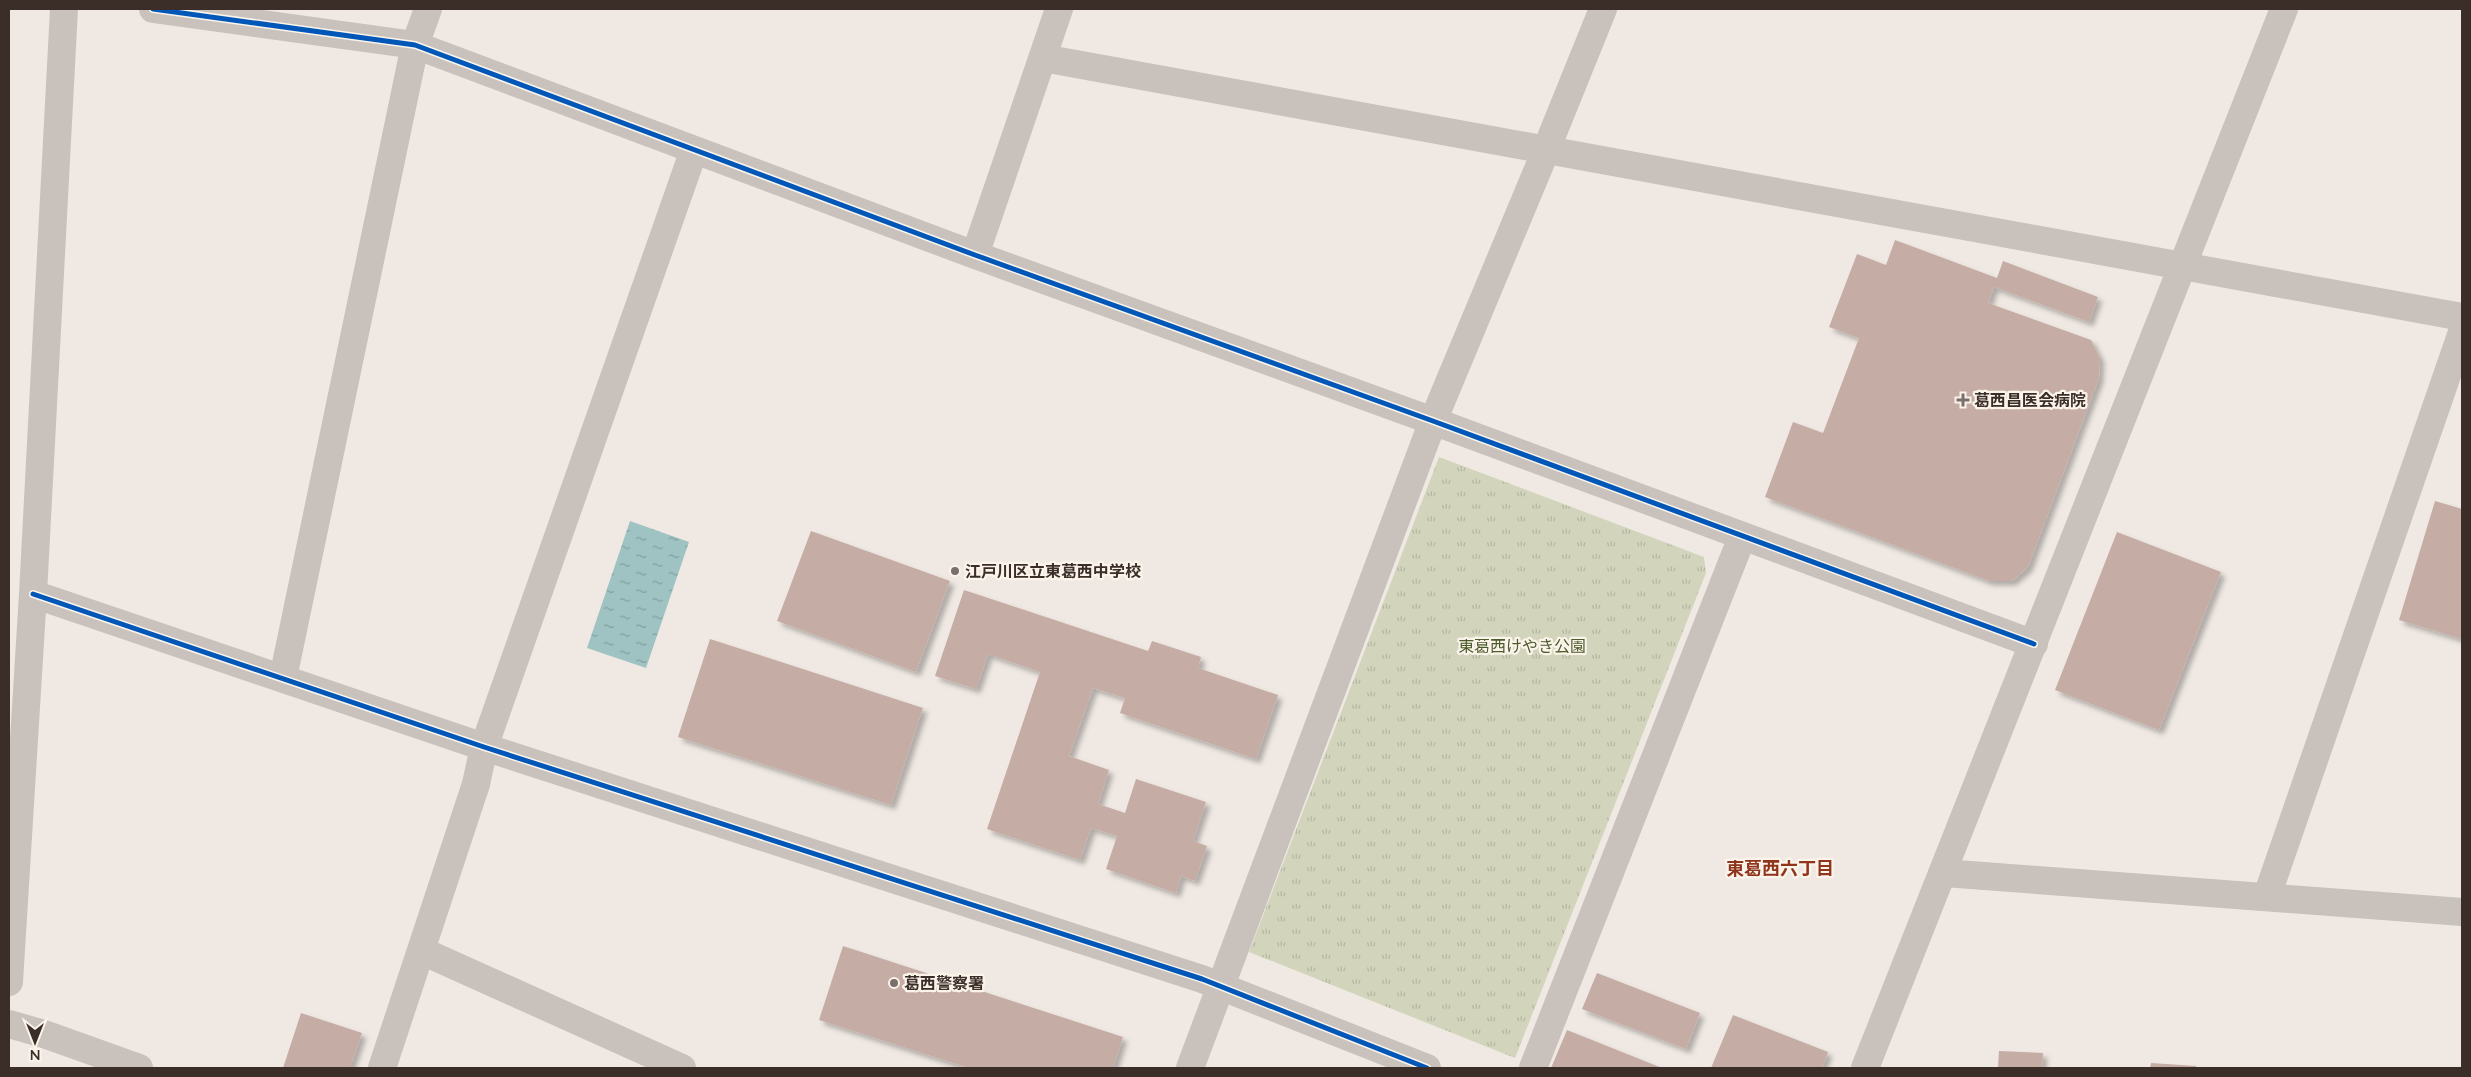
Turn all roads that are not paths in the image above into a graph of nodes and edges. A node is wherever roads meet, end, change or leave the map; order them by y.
1 (64, 9) edge
2 (153, 9) edge
3 (428, 9) edge
4 (1060, 9) edge
5 (1603, 9) edge
6 (2284, 9) edge
7 (415, 45) junction
8 (1043, 58) junction
9 (694, 150) junction
10 (1546, 150) junction
11 (976, 255) junction
12 (2182, 266) junction
13 (2462, 317) edge
14 (2462, 332) edge
15 (1433, 421) junction
16 (1742, 537) junction
17 (33, 594) junction
18 (2034, 644) junction
19 (283, 678) junction
20 (484, 747) junction
21 (1944, 873) junction
22 (2267, 896) junction
23 (2462, 912) edge
24 (422, 951) junction
25 (9, 982) edge
26 (1222, 987) junction
27 (9, 1024) edge
28 (139, 1068) edge
29 (382, 1068) edge
30 (682, 1068) edge
31 (1190, 1068) edge
32 (1427, 1068) edge
33 (1533, 1068) edge
34 (1865, 1068) edge

1 - 17 street
2 - 7 street
3 - 7 street
4 - 8 street
5 - 10 street
6 - 12 street
7 - 9 street
7 - 19 street
8 - 10 street
8 - 11 street
9 - 11 street
9 - 20 street
10 - 12 street
10 - 15 street
11 - 15 street
12 - 13 street
12 - 18 street
14 - 22 street
15 - 16 street
15 - 26 street
16 - 18 street
16 - 33 street
17 - 19 street
17 - 25 street
18 - 21 street
19 - 20 street
20 - 24 street
20 - 26 street
21 - 22 street
21 - 34 street
22 - 23 street
24 - 29 street
24 - 30 street
26 - 31 street
26 - 32 street
27 - 28 street

